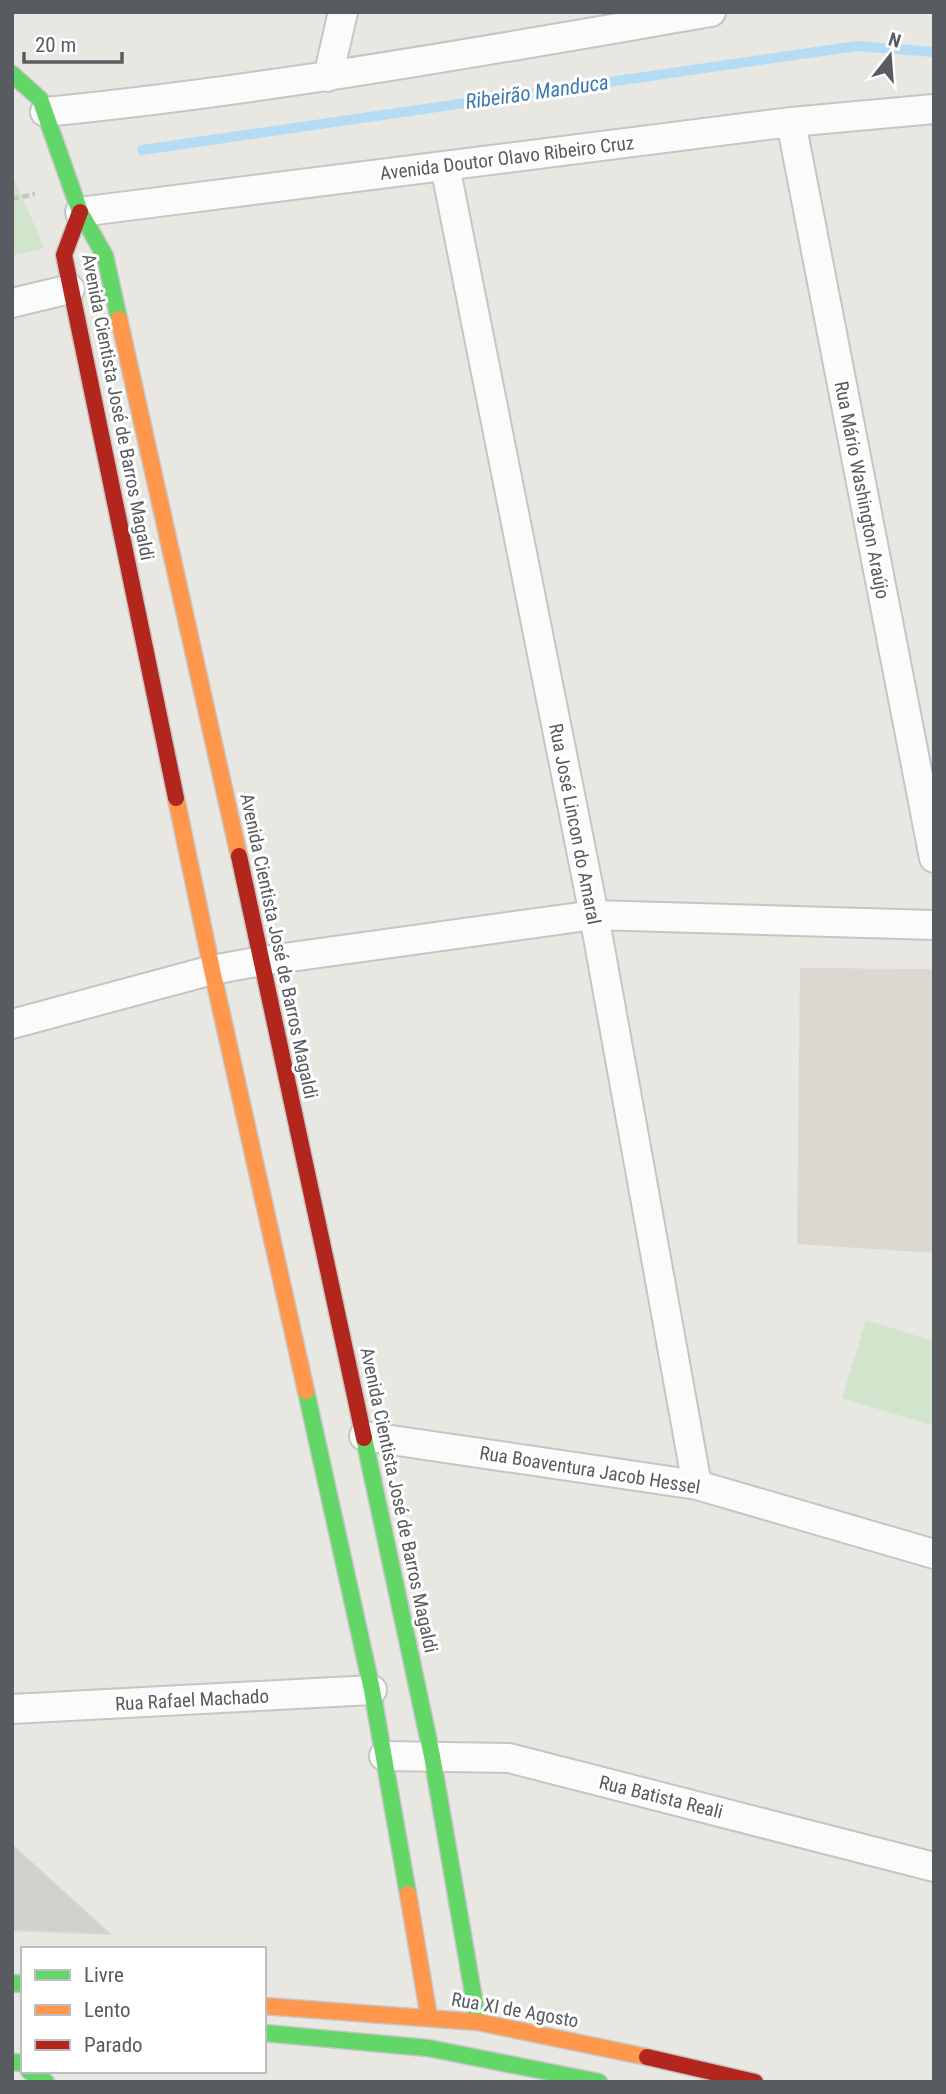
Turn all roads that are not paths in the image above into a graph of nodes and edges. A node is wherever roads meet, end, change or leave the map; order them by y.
1 (343, 12) edge
2 (711, 12) edge
3 (12, 74) edge
4 (328, 77) junction
5 (934, 109) edge
6 (45, 112) junction
7 (791, 122) junction
8 (445, 166) junction
9 (80, 212) junction
10 (70, 289) junction
11 (12, 303) edge
12 (934, 858) edge
13 (594, 915) junction
14 (934, 925) edge
15 (261, 961) junction
16 (212, 970) junction
17 (12, 1024) edge
18 (364, 1436) junction
19 (697, 1485) junction
20 (934, 1554) edge
21 (372, 1690) junction
22 (12, 1709) edge
23 (384, 1756) junction
24 (432, 1756) junction
25 (934, 1867) edge
26 (266, 2006) edge
27 (429, 2017) junction
28 (478, 2022) junction
29 (266, 2033) edge
30 (599, 2082) edge
31 (755, 2082) edge

1 - 4 street
2 - 4 street
3 - 6 main road
4 - 6 street
5 - 7 street, Avenida Doutor Olavo Ribeiro Cruz
6 - 9 main road
7 - 8 street, Avenida Doutor Olavo Ribeiro Cruz
7 - 12 street, Rua Mário Washington Araújo
8 - 9 street, Avenida Doutor Olavo Ribeiro Cruz
8 - 13 street, Rua José Lincon do Amaral
9 - 10 main road, Avenida Cientista José de Barros Magaldi
9 - 15 main road, Avenida Cientista José de Barros Magaldi
10 - 11 street
10 - 16 main road, Avenida Cientista José de Barros Magaldi
13 - 14 street
13 - 15 street
13 - 19 street, Rua José Lincon do Amaral
15 - 16 street
15 - 18 main road, Avenida Cientista José de Barros Magaldi
16 - 17 street
16 - 21 main road, Avenida Cientista José de Barros Magaldi
18 - 19 street, Rua Boaventura Jacob Hessel
18 - 24 main road, Avenida Cientista José de Barros Magaldi
19 - 20 street, Rua Boaventura Jacob Hessel
21 - 22 street, Rua Rafael Machado
21 - 23 main road, Avenida Cientista José de Barros Magaldi
23 - 24 street, Rua Batista Reali
23 - 27 main road, Avenida Cientista José de Barros Magaldi
24 - 25 street, Rua Batista Reali
24 - 28 main road, Avenida Cientista José de Barros Magaldi
26 - 27 main road, Rua XI de Agosto
27 - 28 main road, Rua XI de Agosto
28 - 31 main road, Rua XI de Agosto
29 - 30 main road

